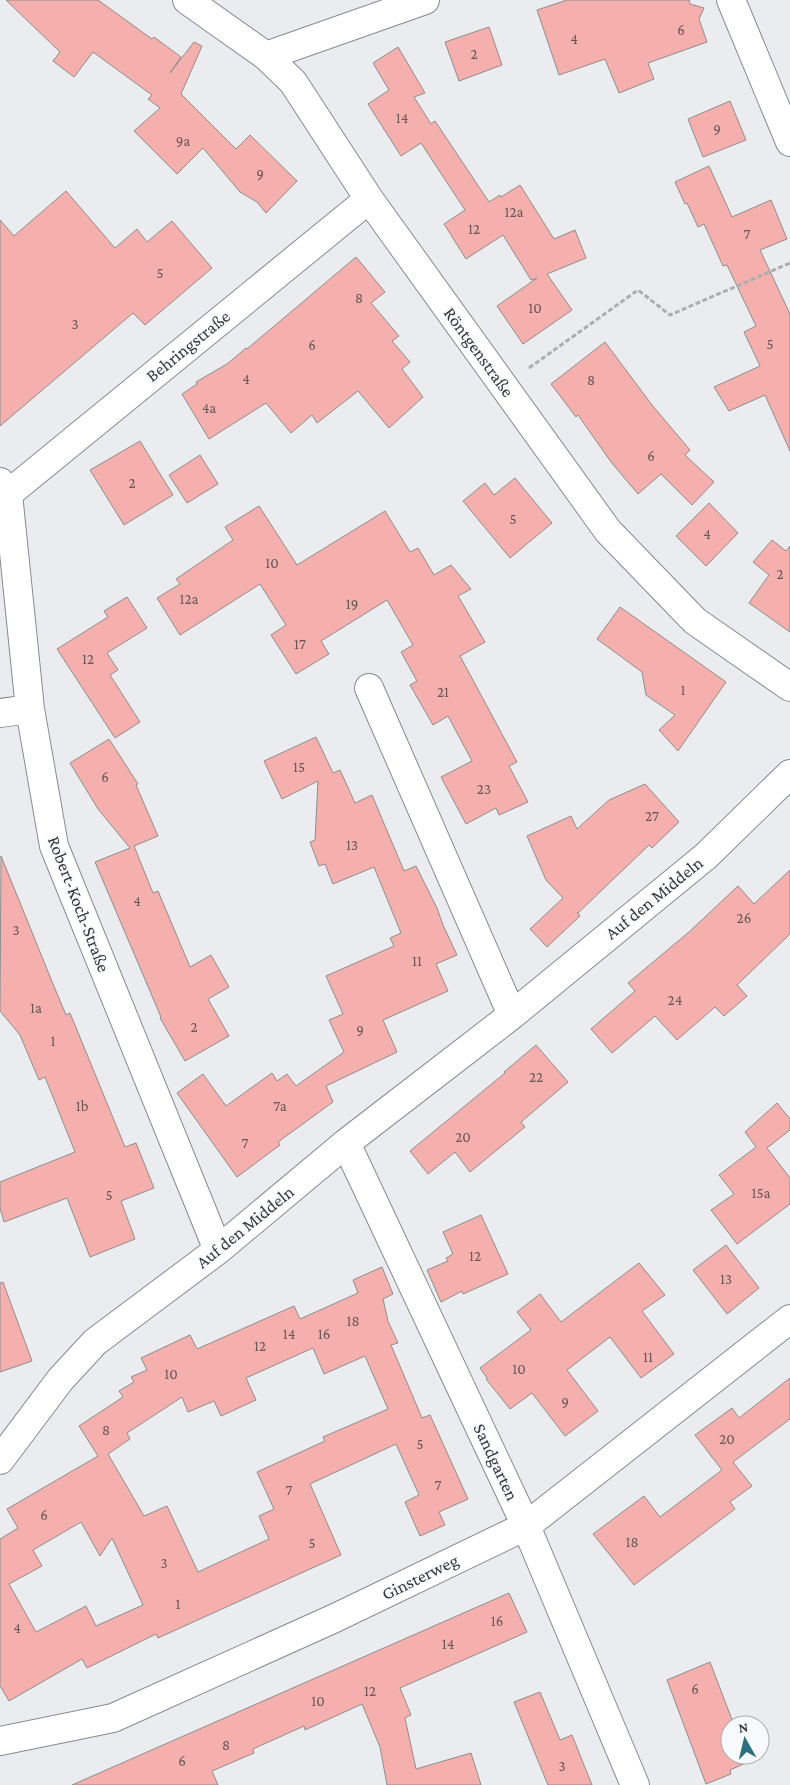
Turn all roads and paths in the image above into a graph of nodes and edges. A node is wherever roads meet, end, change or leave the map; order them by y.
1 (187, 0) edge
2 (425, 0) edge
3 (730, 0) edge
4 (266, 56) junction
5 (790, 142) edge
6 (368, 198) junction
7 (790, 262) edge
8 (504, 386) junction
9 (4, 488) edge
10 (790, 687) edge
11 (369, 688) dead end
12 (30, 709) junction
13 (0, 713) edge
14 (790, 774) edge
15 (512, 1015) junction
16 (346, 1143) junction
17 (218, 1250) junction
18 (790, 1318) edge
19 (0, 1460) edge
20 (526, 1526) junction
21 (0, 1742) edge
22 (635, 1785) edge

1 - 4 street, Röntgenstraße
2 - 4 street
3 - 5 street
4 - 6 street, Röntgenstraße
6 - 8 street, Röntgenstraße
6 - 9 street, Behringstraße
7 - 8 path
8 - 10 street, Röntgenstraße
9 - 12 street, Robert-Koch-Straße
11 - 15 street
12 - 13 street
12 - 17 street, Robert-Koch-Straße
14 - 15 street, Auf den Middeln
15 - 16 street, Auf den Middeln
16 - 17 street, Auf den Middeln
16 - 20 street, Sandgarten
17 - 19 street, Auf den Middeln
18 - 20 street, Ginsterweg
20 - 21 street, Ginsterweg
20 - 22 street, Sandgarten

